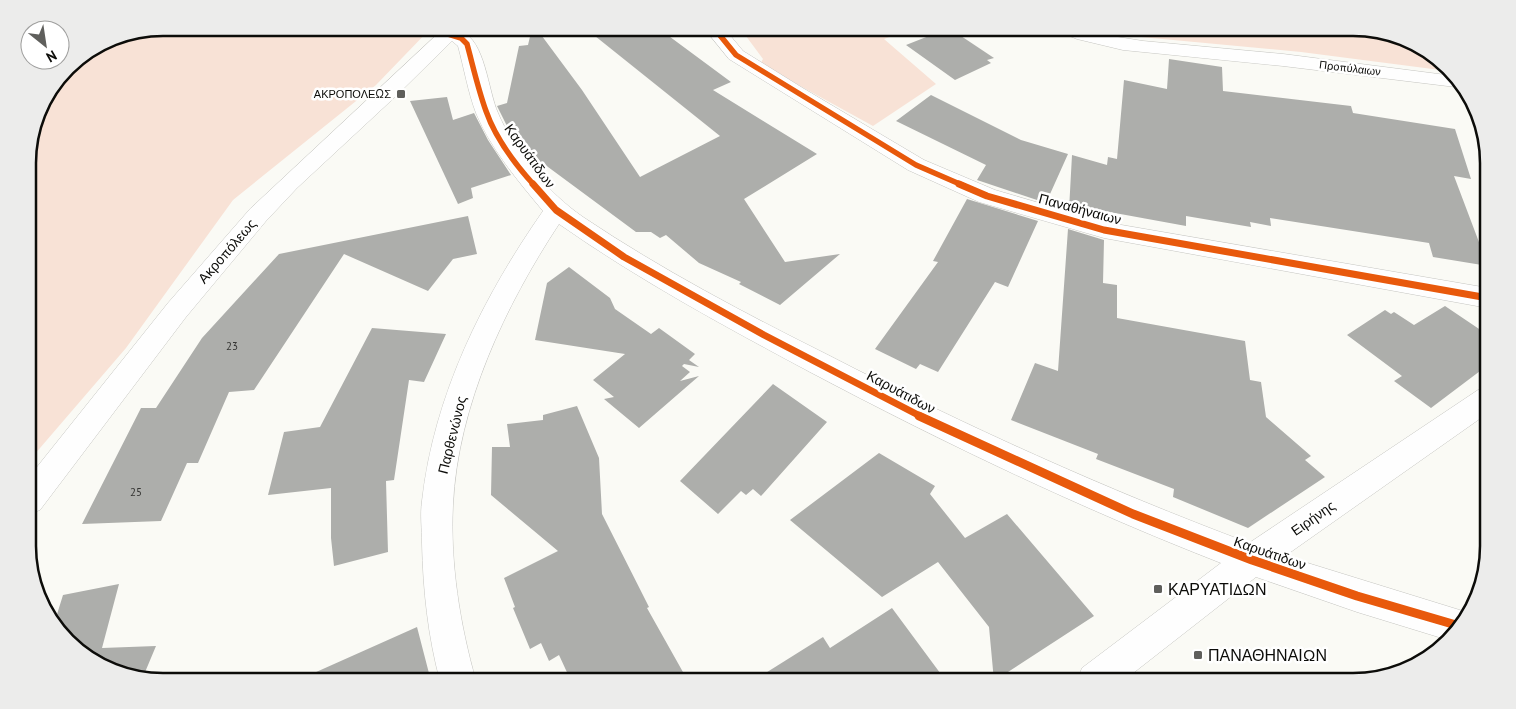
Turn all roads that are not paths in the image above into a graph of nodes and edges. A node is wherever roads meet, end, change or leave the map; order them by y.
1 (1090, 36) edge
2 (445, 37) edge
3 (459, 37) edge
4 (721, 37) edge
5 (1449, 81) edge
6 (556, 210) junction
7 (1480, 297) edge
8 (1480, 403) edge
9 (36, 491) edge
10 (1252, 560) junction
11 (1452, 624) edge
12 (1106, 672) edge
13 (456, 673) edge

1 - 5 street, Προπύλαιων
2 - 9 street, Ακροπόλεως
3 - 6 street, Καρυάτιδων
4 - 7 street, Παναθήναιων
6 - 10 street, Καρυάτιδων
6 - 13 street, Παρθενώνος
8 - 10 street, Ειρήνης
10 - 11 street, Καρυάτιδων
10 - 12 street, Ειρήνης

